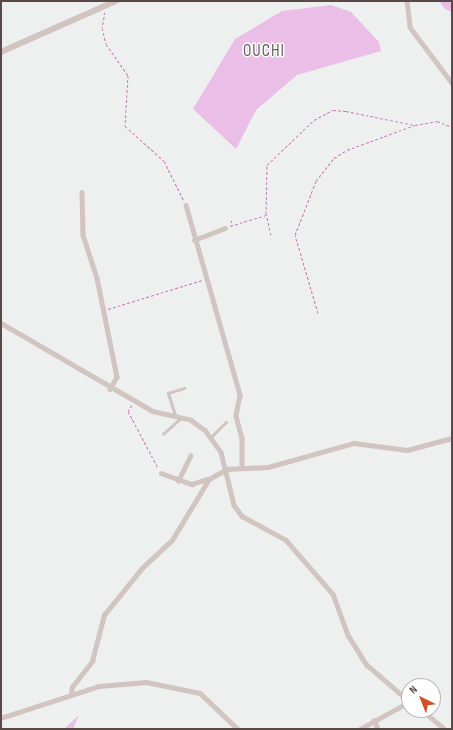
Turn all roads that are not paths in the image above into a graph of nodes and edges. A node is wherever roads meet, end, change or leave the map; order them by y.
1 (116, 1) edge
2 (407, 1) edge
3 (1, 52) edge
4 (452, 83) edge
5 (82, 192) dead end
6 (186, 205) road end
7 (225, 228) road end
8 (194, 240) junction
9 (1, 323) edge
10 (184, 388) dead end
11 (110, 389) junction
12 (175, 415) junction
13 (181, 417) junction
14 (226, 422) dead end
15 (163, 434) dead end
16 (210, 437) junction
17 (452, 438) edge
18 (190, 456) dead end
19 (242, 466) junction
20 (227, 469) junction
21 (161, 473) road end
22 (209, 479) junction
23 (178, 481) junction
24 (401, 694) edge
25 (72, 695) junction
26 (401, 705) edge
27 (1, 718) edge
28 (432, 718) edge
29 (374, 720) junction
30 (238, 729) edge
31 (360, 729) edge
32 (378, 729) edge
33 (445, 729) edge

1 - 3 street
2 - 4 street
5 - 11 street
6 - 8 street
7 - 8 street
8 - 19 street
9 - 11 street
10 - 12 lane
11 - 12 street
12 - 13 street
13 - 15 lane
13 - 16 street
14 - 16 lane
16 - 20 street
17 - 19 street
18 - 23 street
19 - 20 street
20 - 22 street
20 - 24 street
21 - 23 street
22 - 23 street
22 - 25 street
25 - 27 street
25 - 30 street
26 - 29 street
28 - 33 street
29 - 31 street
29 - 32 street

